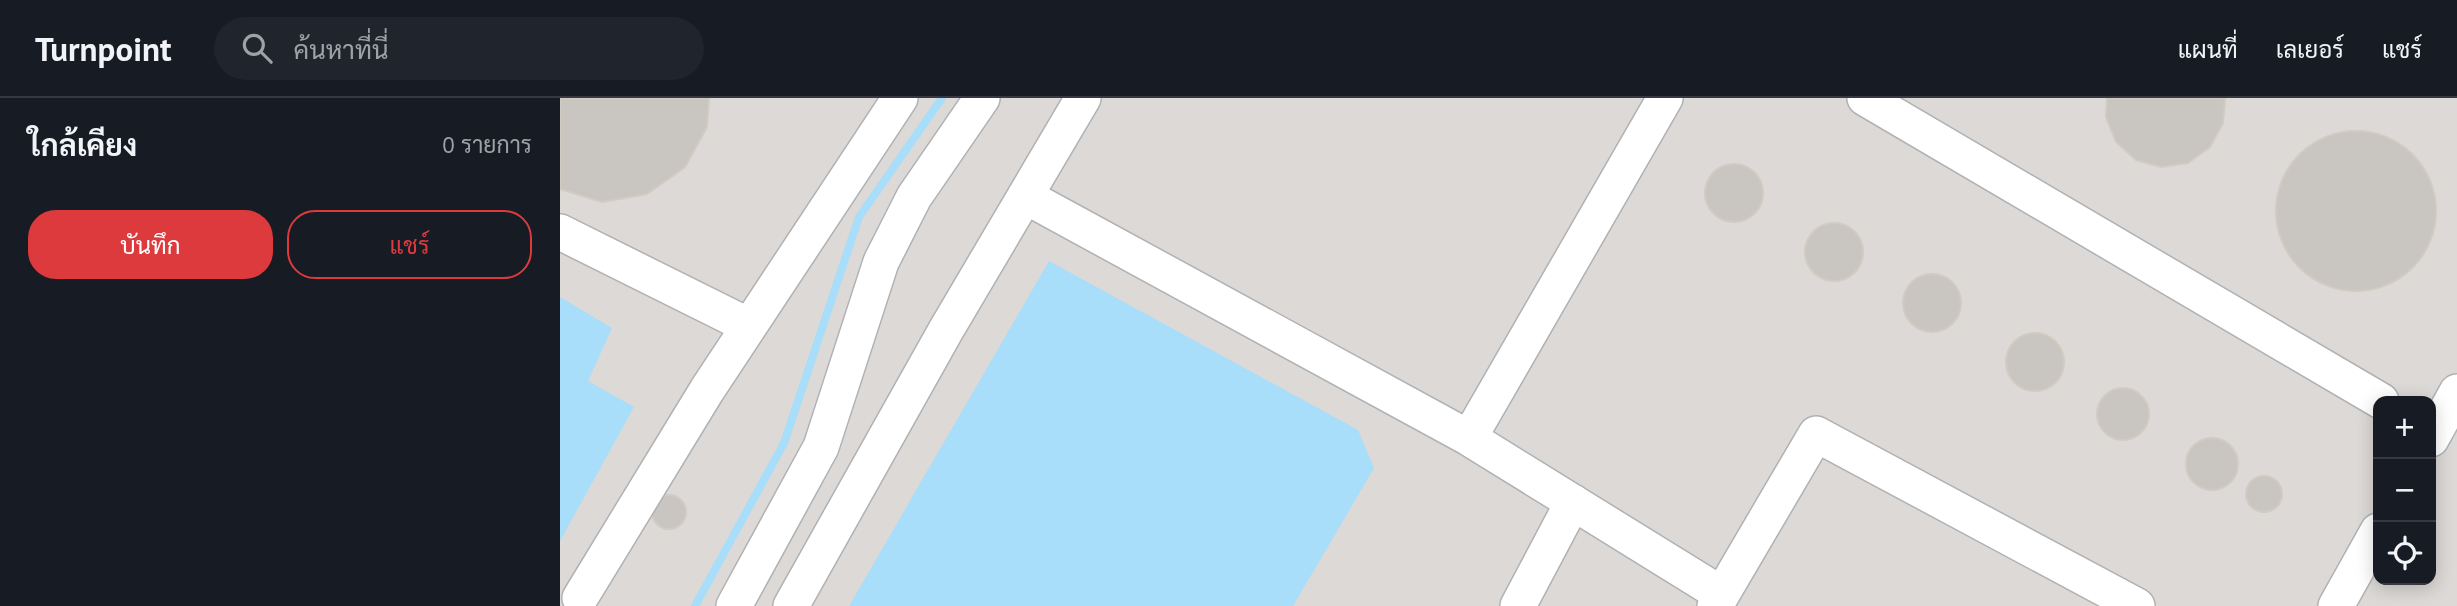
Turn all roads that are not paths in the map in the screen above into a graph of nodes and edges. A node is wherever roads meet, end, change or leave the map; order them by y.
1 (900, 98) edge
2 (982, 98) edge
3 (1083, 98) edge
4 (1665, 98) edge
5 (1865, 98) edge
6 (1025, 196) junction
7 (560, 232) edge
8 (749, 326) junction
9 (2457, 392) edge
10 (2373, 396) edge
11 (2436, 427) edge
12 (1469, 438) junction
13 (1573, 502) junction
14 (2373, 540) edge
15 (577, 597) edge
16 (1718, 600) edge
17 (734, 606) edge
18 (791, 606) edge
19 (1518, 606) edge
20 (2137, 606) edge
21 (2336, 606) edge

1 - 8 lane
2 - 17 lane
3 - 6 lane
4 - 12 lane
5 - 10 lane
6 - 12 lane
6 - 18 lane
7 - 8 lane
8 - 15 lane
9 - 11 lane
12 - 13 lane
13 - 16 lane
13 - 19 lane
14 - 21 lane
16 - 20 lane

